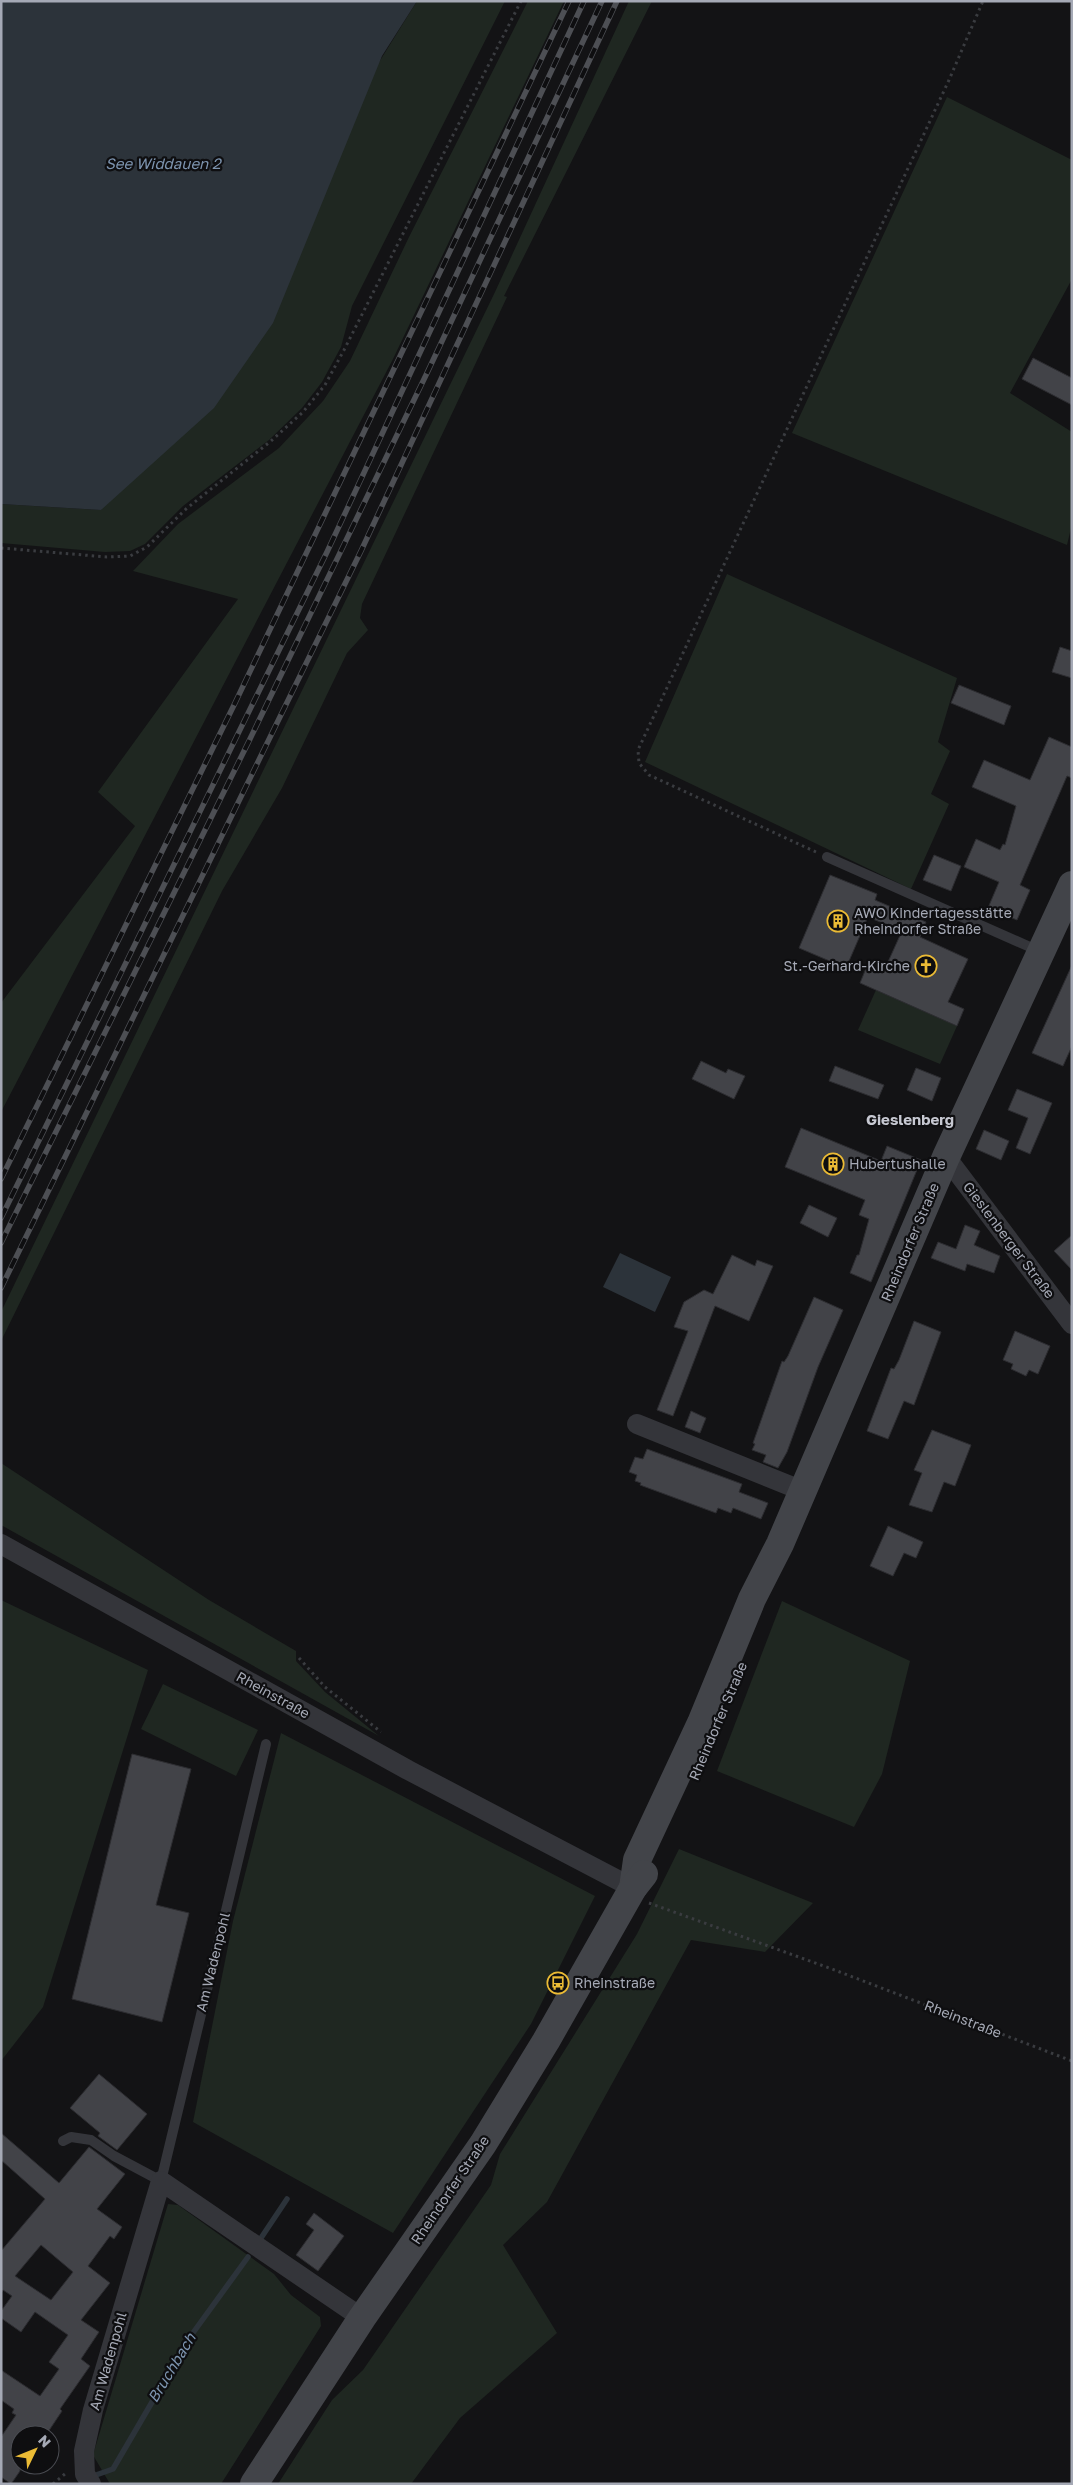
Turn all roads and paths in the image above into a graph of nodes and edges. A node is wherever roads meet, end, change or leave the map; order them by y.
1 (521, 1) edge
2 (983, 1) edge
3 (1, 548) edge
4 (827, 857) joint
5 (1072, 885) edge
6 (1042, 953) junction
7 (946, 1157) junction
8 (1072, 1324) edge
9 (637, 1424) dead end
10 (803, 1491) junction
11 (1, 1544) edge
12 (299, 1658) dead end
13 (383, 1734) dead end
14 (266, 1744) dead end
15 (633, 1888) junction
16 (1072, 2061) edge
17 (63, 2141) dead end
18 (161, 2181) junction
19 (362, 2318) junction
20 (90, 2484) edge
21 (254, 2484) edge

1 - 3 path
2 - 4 path
4 - 6 lane
5 - 6 main road, Rheindorfer Straße
6 - 7 main road, Rheindorfer Straße
7 - 8 street, Gieslenberger Straße
7 - 10 main road, Rheindorfer Straße
9 - 10 street
10 - 15 main road, Rheindorfer Straße
11 - 15 street, Rheinstraße
12 - 13 path
14 - 18 lane, Am Wadenpohl
15 - 16 path, Rheinstraße
15 - 19 main road, Rheindorfer Straße
17 - 18 lane
18 - 19 street
18 - 20 street, Am Wadenpohl
19 - 21 main road, Rheindorfer Straße

